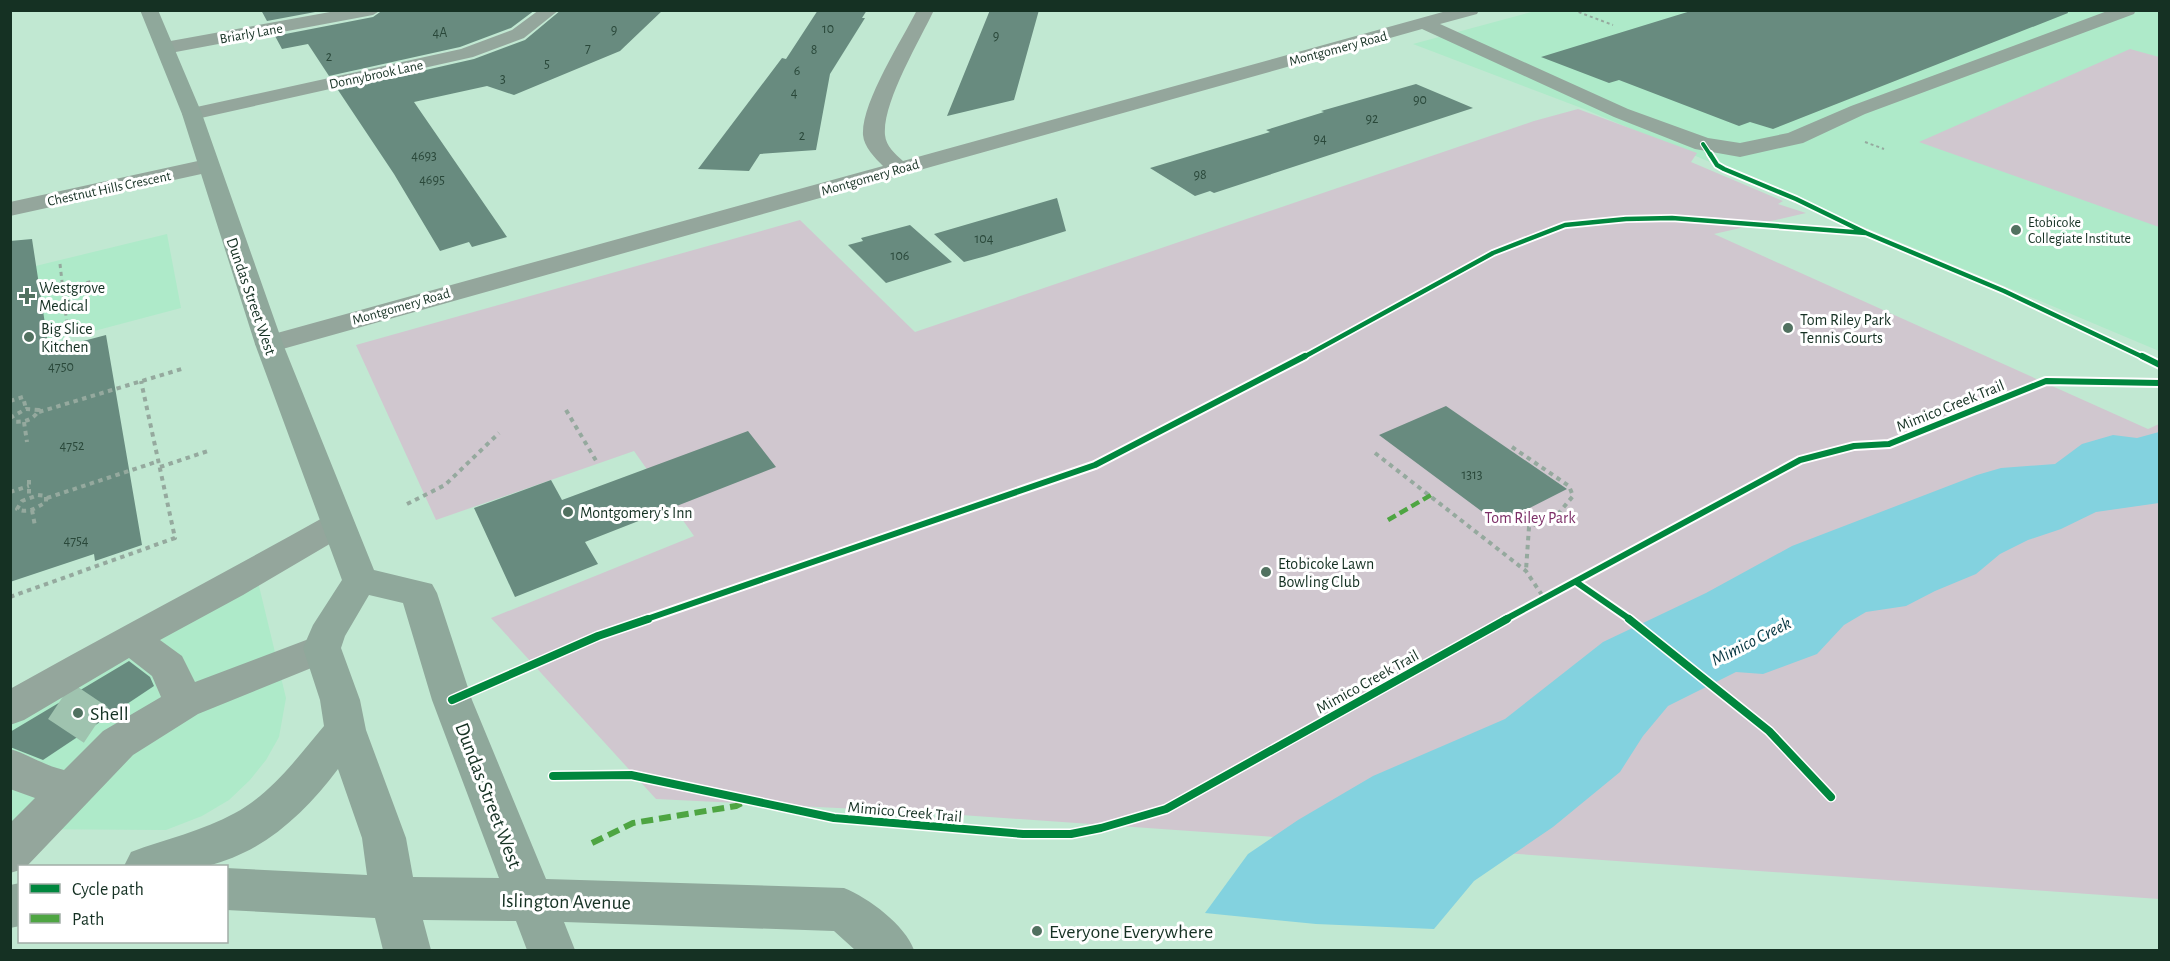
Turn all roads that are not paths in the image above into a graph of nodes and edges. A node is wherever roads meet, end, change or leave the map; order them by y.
1 (149, 10) edge
2 (373, 10) edge
3 (551, 10) edge
4 (926, 10) edge
5 (1471, 10) edge
6 (2128, 10) edge
7 (1425, 24) junction
8 (165, 48) junction
9 (192, 114) junction
10 (207, 166) junction
11 (898, 169) junction
12 (10, 209) edge
13 (268, 345) junction
14 (338, 524) junction
15 (360, 580) junction
16 (131, 639) junction
17 (322, 648) junction
18 (184, 703) junction
19 (10, 710) edge
20 (345, 730) junction
21 (10, 766) edge
22 (71, 790) junction
23 (10, 853) edge
24 (153, 865) edge
25 (228, 889) edge
26 (393, 898) junction
27 (530, 900) junction
28 (406, 951) edge
29 (551, 951) edge
30 (890, 951) edge

1 - 8 main road, Dundas Street West
2 - 8 street, Briarly Lane
3 - 9 street, Donnybrook Lane
4 - 11 street
5 - 7 street, Montgomery Road
6 - 7 street
7 - 11 street, Montgomery Road
8 - 9 main road, Dundas Street West
9 - 10 main road, Dundas Street West
10 - 12 street, Chestnut Hills Crescent
10 - 13 main road, Dundas Street West
11 - 13 street, Montgomery Road
13 - 14 main road, Dundas Street West
14 - 15 main road, Dundas Street West
14 - 16 street
15 - 17 main road
15 - 27 main road, Dundas Street West
16 - 18 street
16 - 19 street
17 - 18 street
17 - 20 main road
18 - 22 street
20 - 24 main road
20 - 26 main road
21 - 22 street
22 - 23 street
25 - 26 main road, Islington Avenue
26 - 27 main road, Islington Avenue
26 - 28 main road
27 - 29 main road, Dundas Street West
27 - 30 main road, Islington Avenue

